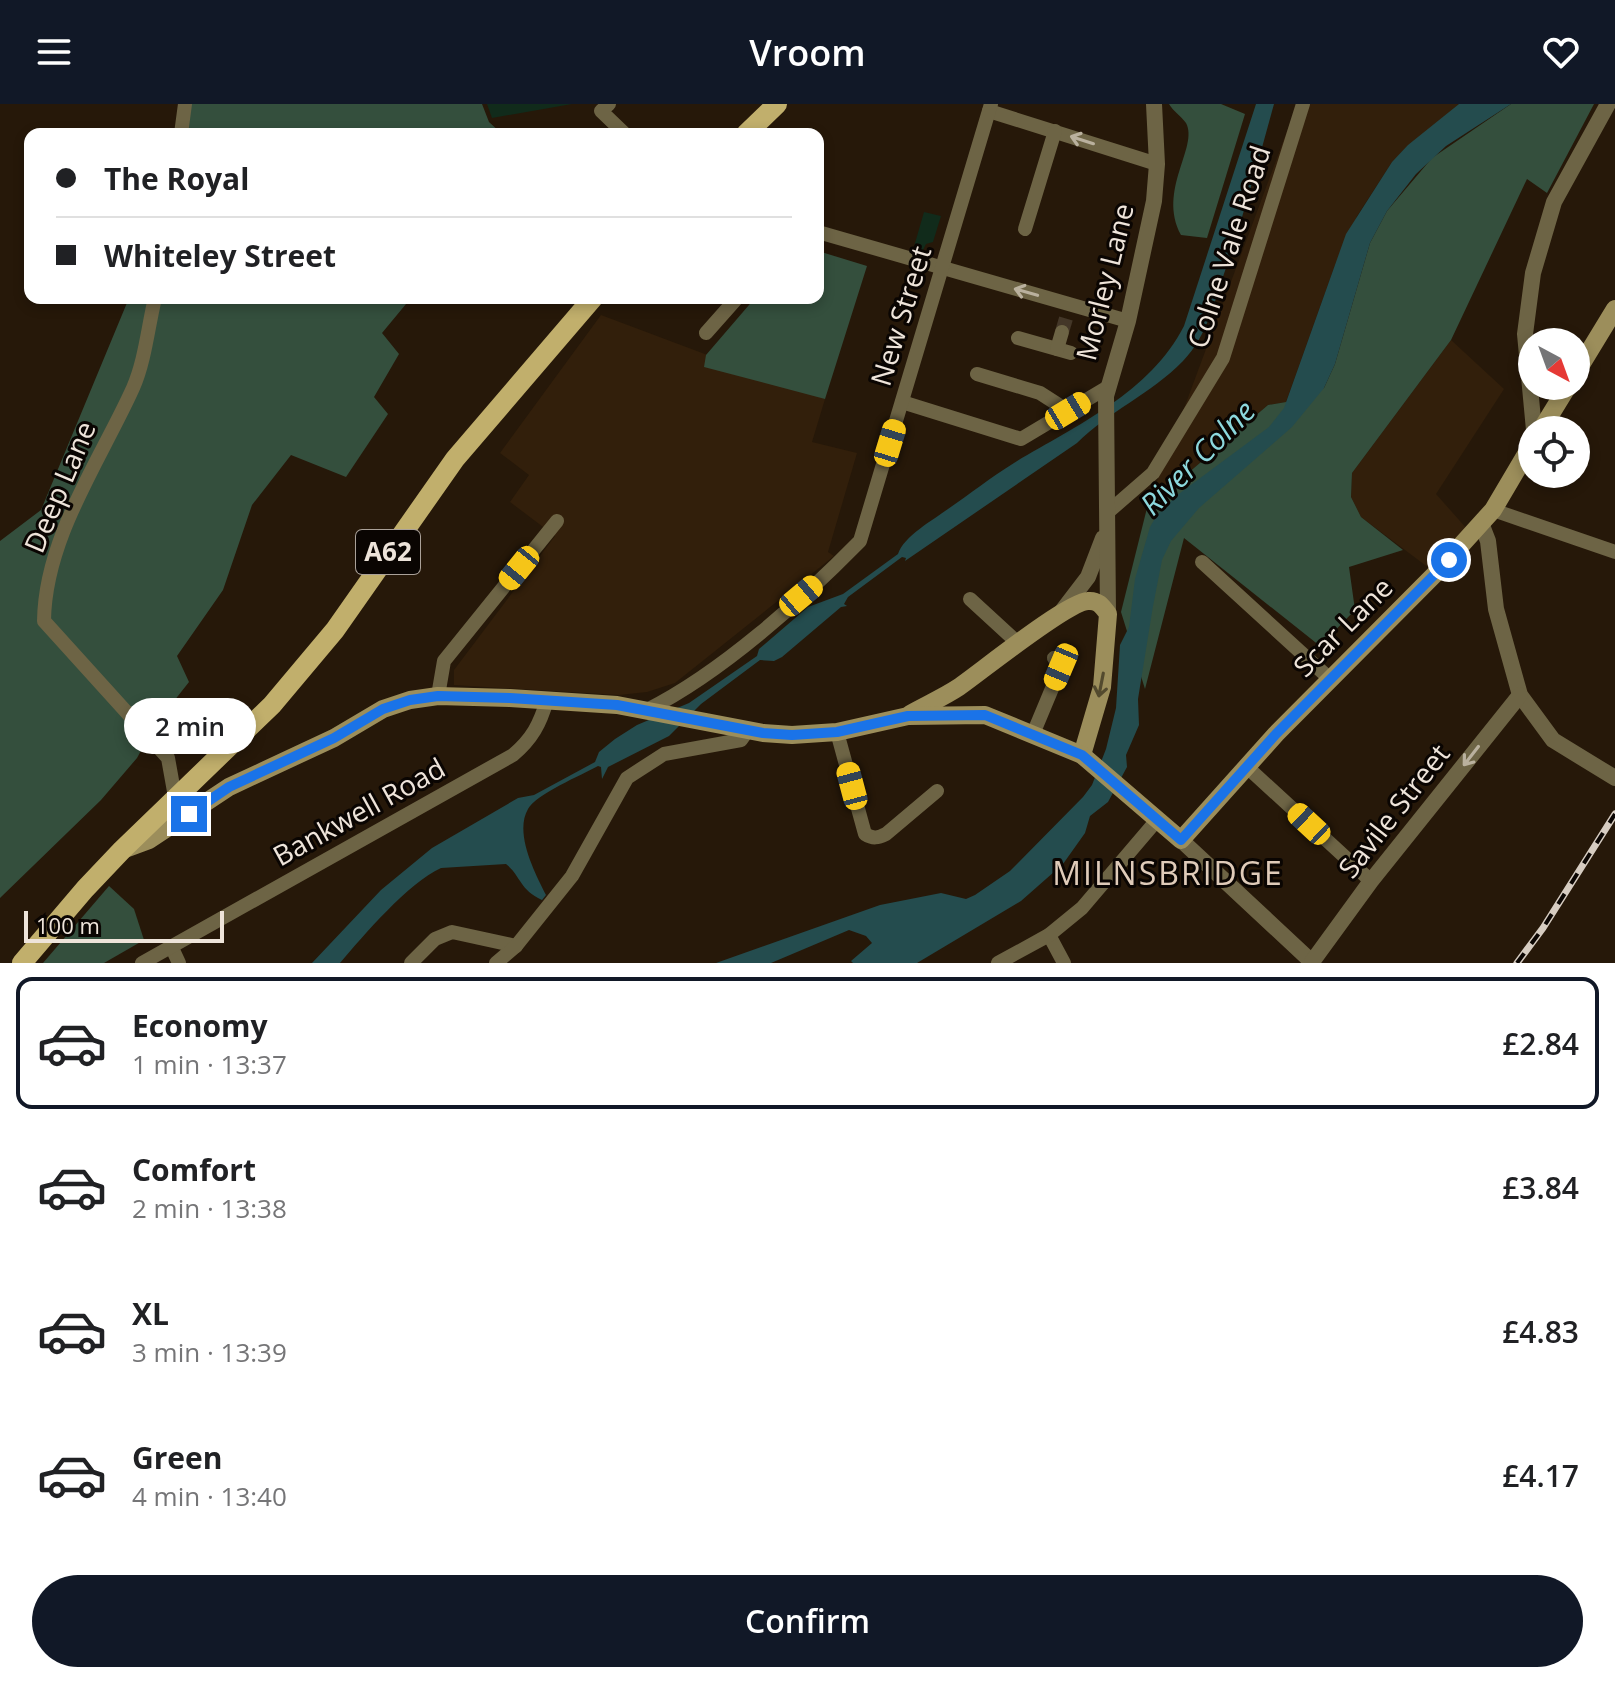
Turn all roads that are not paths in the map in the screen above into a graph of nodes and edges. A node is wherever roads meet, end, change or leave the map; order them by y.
1 (185, 104) edge
2 (1154, 104) edge
3 (1303, 104) edge
4 (1608, 104) edge
5 (774, 105) edge
6 (990, 107) edge
7 (605, 108) edge
8 (182, 128) edge
9 (620, 128) edge
10 (752, 128) edge
11 (1055, 131) junction
12 (1157, 164) junction
13 (1025, 229) dead end
14 (824, 234) edge
15 (942, 268) junction
16 (154, 304) edge
17 (588, 304) edge
18 (732, 304) edge
19 (1615, 309) edge
20 (1128, 321) junction
21 (1062, 332) tunnel mouth
22 (706, 333) dead end
23 (1018, 338) dead end
24 (1590, 350) edge
25 (977, 374) dead end
26 (1107, 391) junction
27 (902, 402) junction
28 (1068, 411) junction
29 (1533, 416) edge
30 (1518, 466) edge
31 (1487, 516) junction
32 (1107, 517) junction
33 (557, 521) dead end
34 (1615, 552) edge
35 (1202, 562) dead end
36 (970, 599) dead end
37 (1108, 614) junction
38 (1056, 618) junction
39 (1019, 644) junction
40 (1054, 658) dead end
41 (1330, 679) junction
42 (957, 688) junction
43 (1520, 695) junction
44 (438, 696) junction
45 (547, 700) junction
46 (647, 710) junction
47 (985, 715) junction
48 (908, 716) junction
49 (748, 730) junction
50 (837, 732) junction
51 (1033, 734) junction
52 (1085, 757) junction
53 (1246, 766) junction
54 (1615, 778) edge
55 (937, 791) dead end
56 (175, 797) junction
57 (1157, 820) junction
58 (1181, 840) junction
59 (122, 850) junction
60 (1371, 881) junction
61 (1049, 935) junction
62 (516, 946) junction
63 (172, 948) junction
64 (22, 963) edge
65 (142, 963) edge
66 (179, 963) edge
67 (411, 963) edge
68 (496, 963) edge
69 (998, 963) edge
70 (1064, 963) edge
71 (1312, 963) edge

1 - 8 street
2 - 12 street, Morley Lane
3 - 32 street, Colne Vale Road
4 - 29 street
5 - 10 main road
6 - 11 street
6 - 15 street, New Street
7 - 9 street
12 -> 11 street
11 - 13 street
12 - 20 street, Morley Lane
14 - 15 street
20 -> 15 street
15 - 27 street, New Street
16 - 56 street, Deep Lane
17 - 56 main road, A62
18 - 22 street
19 - 24 main road
20 - 26 street, Morley Lane
21 - 23 street
25 - 28 street
26 - 28 street
26 - 32 street, Morley Lane
27 - 28 street
27 - 46 street, New Street
30 - 31 main road, Scar Lane
31 - 34 street
31 - 41 main road, Scar Lane
31 - 43 street
32 - 37 street, Morley Lane
32 - 38 street, Morley Lane
33 - 44 street
35 - 41 street
36 - 39 street
37 - 38 main road
37 -> 52 main road, Morley Lane
38 - 39 main road
39 - 42 main road
40 - 51 street
41 - 53 main road, Scar Lane
42 - 47 main road
42 - 48 main road
43 - 54 street
43 -> 60 street, Savile Street
44 - 45 main road
44 - 59 main road
45 - 46 main road
45 - 63 street, Bankwell Road
46 - 49 main road
47 - 48 main road
47 - 51 main road
48 - 50 main road
49 - 50 main road
49 - 62 street
50 - 55 street
51 - 52 main road
52 - 57 main road
53 - 58 main road, Scar Lane
53 - 60 street
56 - 59 main road, A62
57 - 58 main road
57 - 61 street
58 - 71 street
59 - 64 main road, A62
60 - 71 street, Savile Street
61 - 69 street
61 - 70 street
62 - 67 street
62 - 68 street
63 - 65 street, Bankwell Road
63 - 66 street

